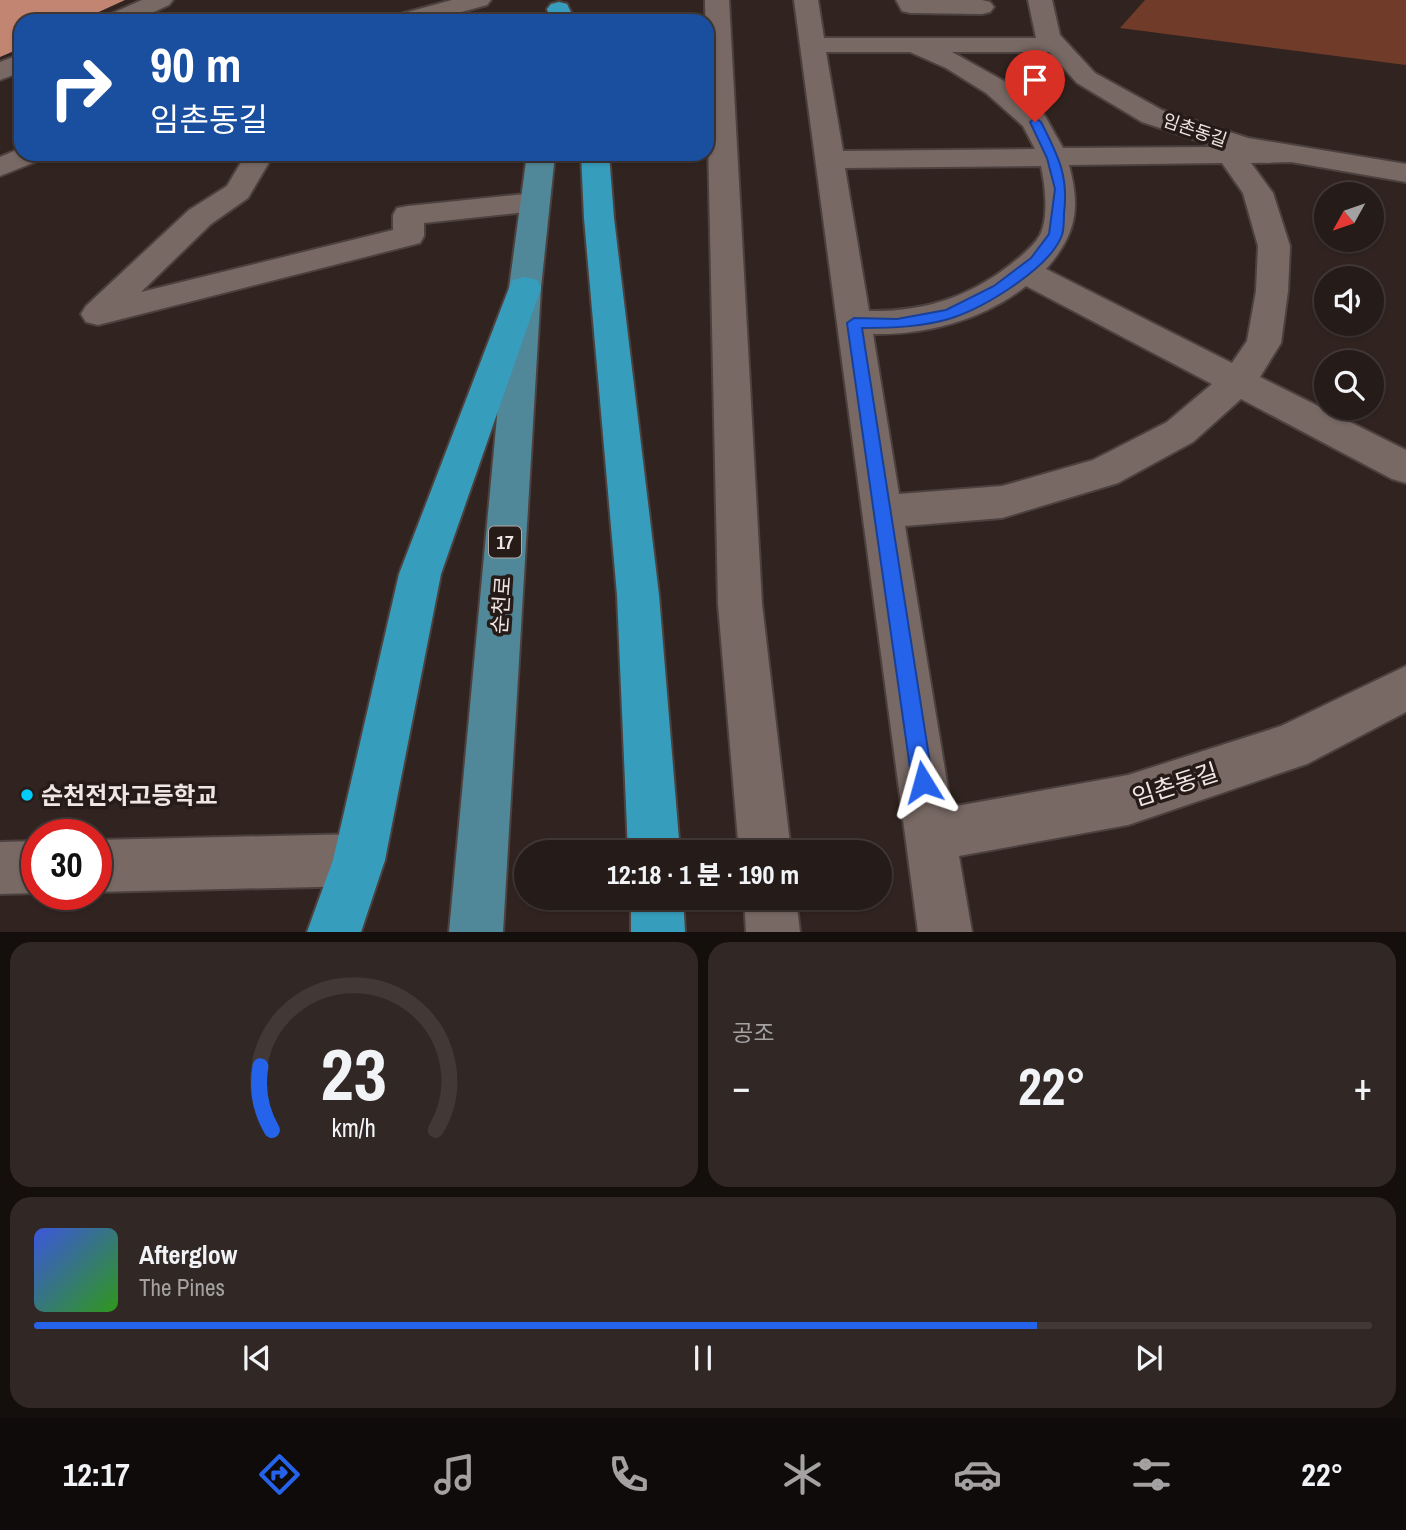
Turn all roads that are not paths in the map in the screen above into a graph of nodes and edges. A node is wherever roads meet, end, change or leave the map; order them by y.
1 (161, 0) edge
2 (479, 0) edge
3 (717, 0) edge
4 (806, 0) edge
5 (908, 0) edge
6 (1040, 0) edge
7 (982, 7) dead end
8 (130, 14) edge
9 (427, 14) edge
10 (813, 45) junction
11 (914, 45) junction
12 (1056, 45) junction
13 (1292, 154) junction
14 (1230, 155) junction
15 (1053, 158) junction
16 (830, 160) junction
17 (256, 161) edge
18 (540, 161) edge
19 (595, 161) edge
20 (1406, 173) edge
21 (535, 202) junction
22 (1023, 271) junction
23 (525, 288) junction
24 (854, 323) junction
25 (1238, 382) junction
26 (1406, 468) edge
27 (882, 512) junction
28 (1406, 688) edge
29 (931, 836) junction
30 (653, 840) edge
31 (764, 840) edge
32 (359, 860) junction
33 (112, 866) edge
34 (21, 867) edge
35 (0, 868) edge
36 (657, 910) edge
37 (771, 910) edge
38 (334, 932) edge
39 (476, 932) edge
40 (658, 932) edge
41 (774, 932) edge
42 (945, 932) edge

1 - 8 street
2 - 9 street
3 - 31 street
4 - 10 street
5 - 7 street
6 - 12 street, 임촌동길
10 - 11 street
10 - 16 street
11 - 12 street
11 - 15 street
12 - 13 street, 임촌동길
13 - 14 street
13 - 20 street, 임촌동길
14 - 15 street
14 - 25 street, 임촌동길
15 - 16 street
15 - 22 street
16 - 24 street
17 - 21 street
18 - 21 main road, 순천로 / 17
19 - 30 highway
21 - 23 main road, 순천로 / 17
22 - 24 street
22 - 25 street
23 - 32 highway
23 - 39 main road, 순천로 / 17
24 - 27 street
25 - 26 street
25 - 27 street, 임촌동길
27 - 29 street
28 - 29 street, 임촌동길
29 - 42 street
32 - 33 street
32 - 38 highway
34 - 35 street
36 - 40 highway
37 - 41 street

